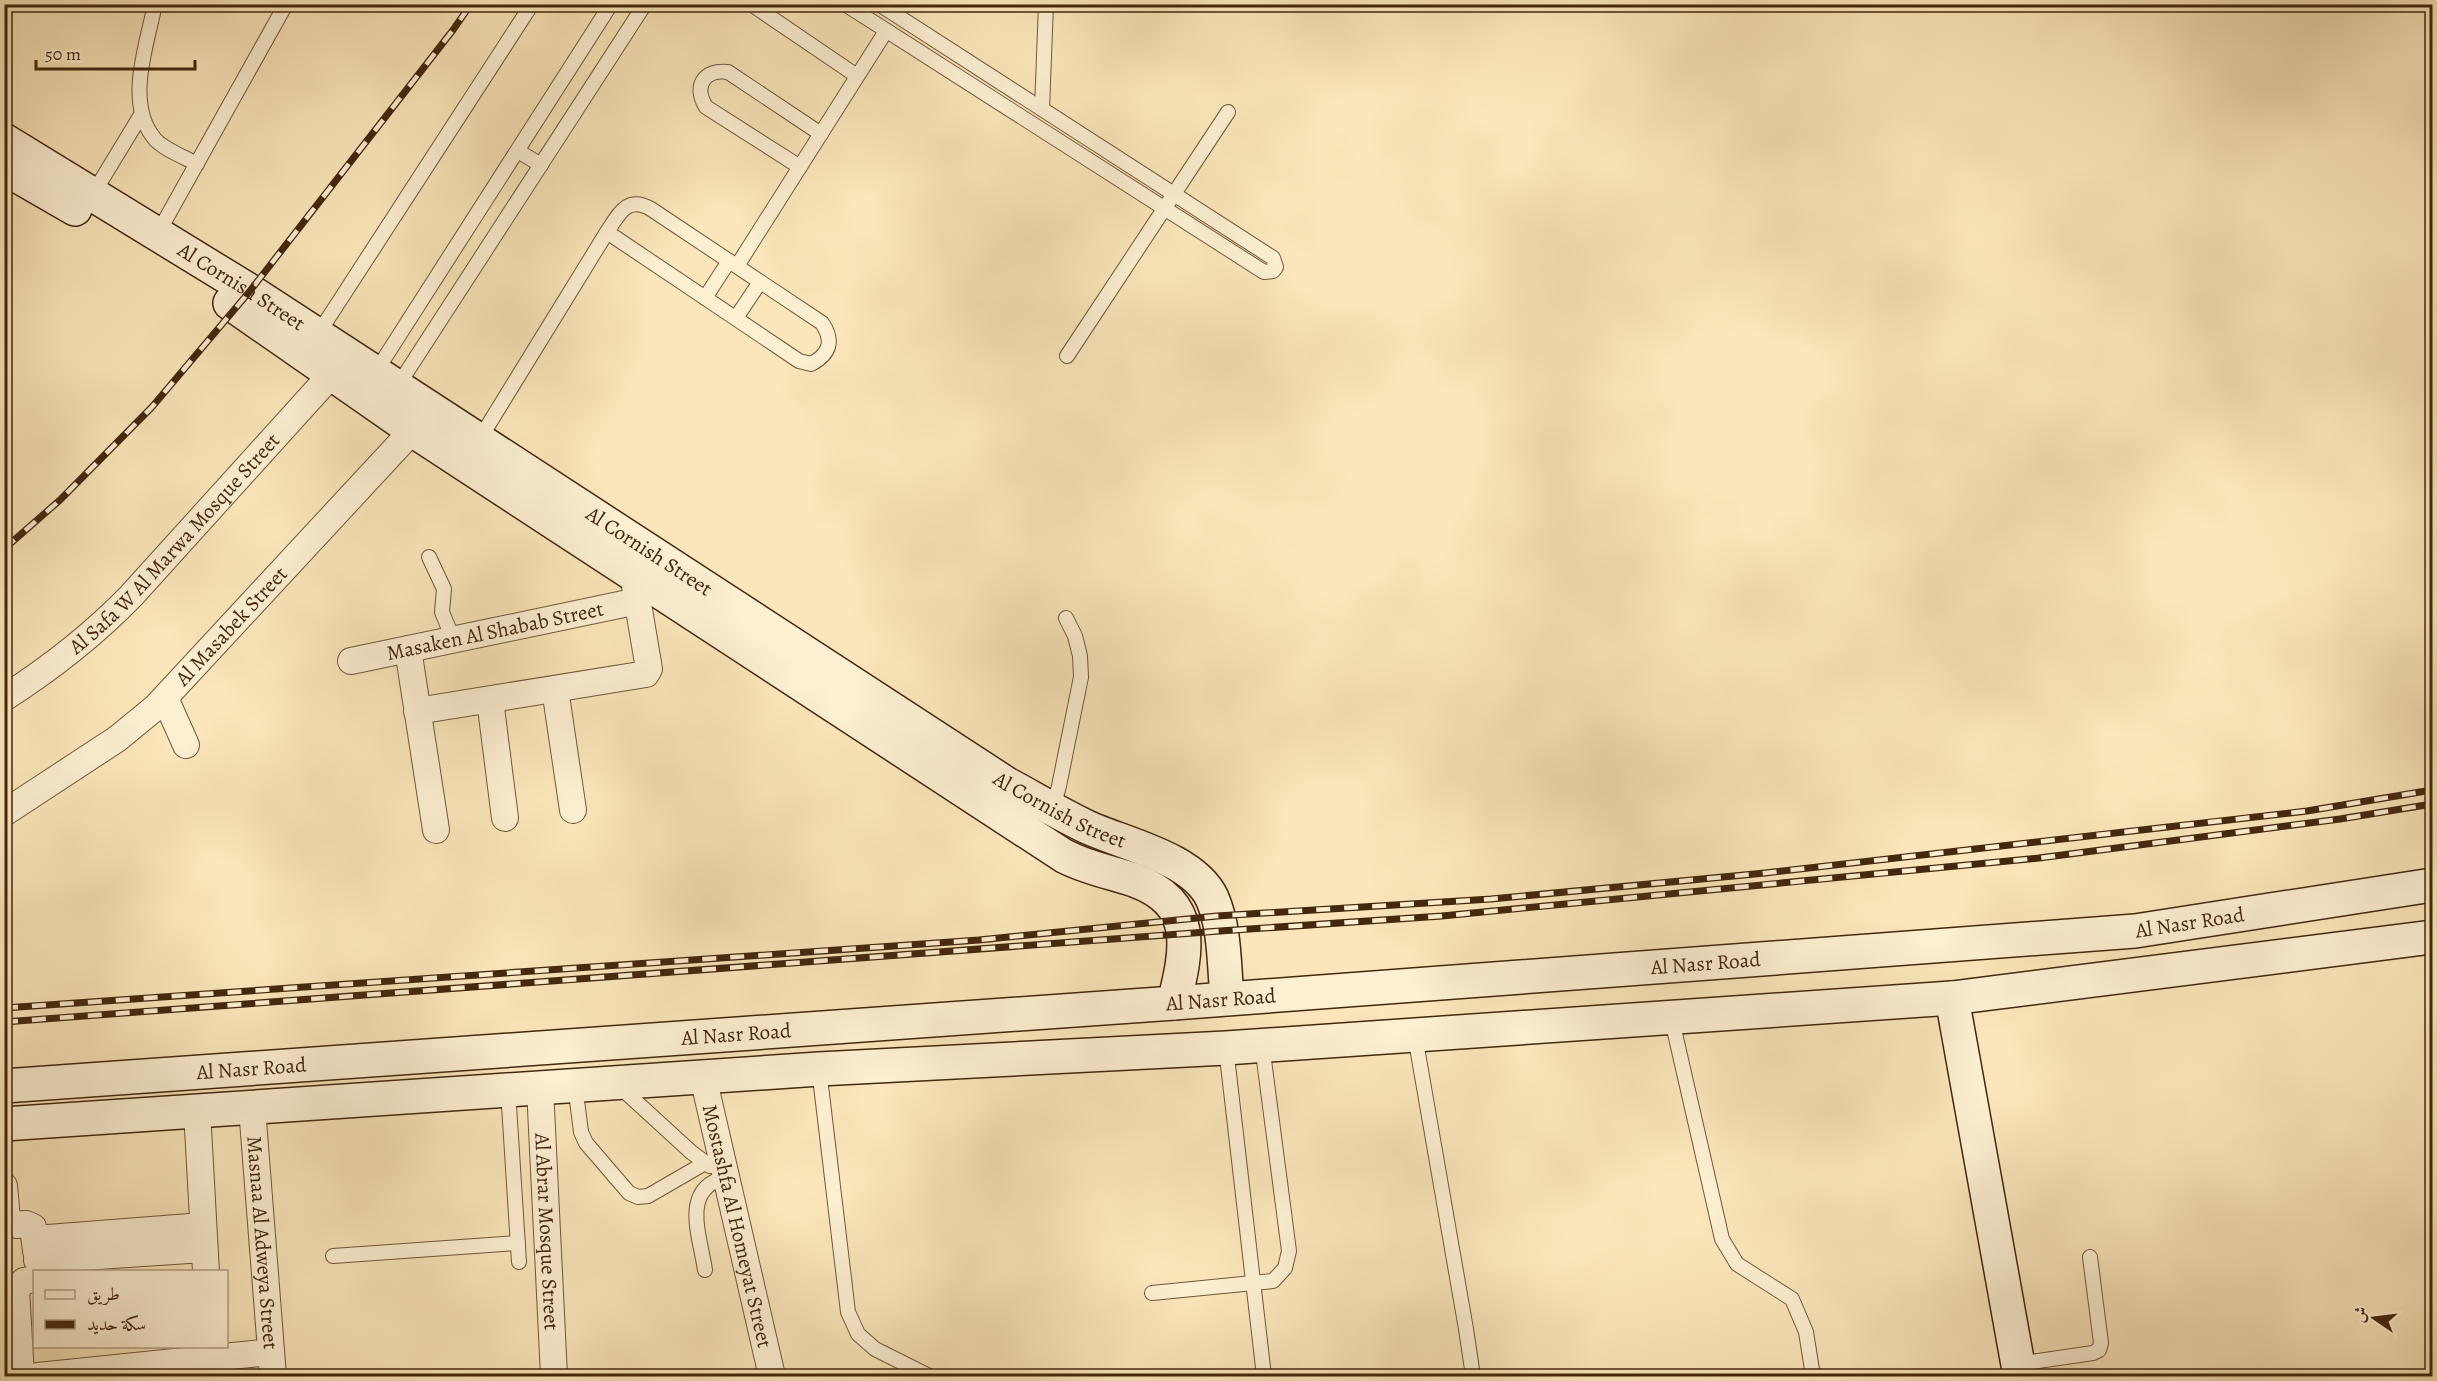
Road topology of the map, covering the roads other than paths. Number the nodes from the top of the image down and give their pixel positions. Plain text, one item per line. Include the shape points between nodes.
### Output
1 (155, 4) edge
2 (286, 4) edge
3 (532, 4) edge
4 (611, 4) edge
5 (645, 4) edge
6 (751, 4) edge
7 (845, 4) edge
8 (879, 4) edge
9 (1046, 4) edge
10 (892, 13) junction
11 (884, 29) junction
12 (857, 76) junction
13 (1027, 100) junction
14 (1042, 110) junction
15 (1228, 112) dead end
16 (1017, 114) junction
17 (141, 115) junction
18 (821, 134) junction
19 (4, 140) edge
20 (518, 151) junction
21 (197, 164) junction
22 (541, 165) junction
23 (800, 167) junction
24 (4, 168) edge
25 (1174, 194) junction
26 (88, 204) junction
27 (1165, 208) junction
28 (607, 232) junction
29 (153, 242) junction
30 (733, 264) junction
31 (439, 274) junction
32 (760, 282) junction
33 (461, 288) junction
34 (705, 298) junction
35 (736, 318) junction
36 (318, 334) junction
37 (1067, 356) dead end
38 (331, 375) junction
39 (386, 380) junction
40 (422, 420) junction
41 (478, 440) junction
42 (429, 557) dead end
43 (636, 588) junction
44 (1066, 618) dead end
45 (453, 639) junction
46 (408, 649) junction
47 (351, 661) dead end
48 (555, 689) junction
49 (4, 698) edge
50 (165, 698) junction
51 (490, 700) junction
52 (417, 711) junction
53 (186, 745) dead end
54 (1053, 809) junction
55 (573, 810) dead end
56 (4, 813) edge
57 (505, 818) dead end
58 (436, 830) dead end
59 (1034, 836) junction
60 (2433, 885) edge
61 (2361, 897) junction
62 (2433, 937) edge
63 (2373, 945) junction
64 (1227, 997) junction
65 (1952, 998) junction
66 (1174, 1003) junction
67 (1671, 1016) junction
68 (1415, 1036) junction
69 (1262, 1045) junction
70 (1226, 1048) junction
71 (819, 1069) junction
72 (703, 1077) junction
73 (615, 1083) junction
74 (574, 1085) junction
75 (4, 1086) edge
76 (524, 1089) junction
77 (252, 1108) junction
78 (197, 1111) junction
79 (4, 1124) edge
80 (719, 1171) junction
81 (4, 1186) edge
82 (518, 1243) junction
83 (204, 1249) edge
84 (333, 1256) dead end
85 (2090, 1257) dead end
86 (36, 1262) edge
87 (519, 1262) dead end
88 (705, 1270) dead end
89 (1253, 1283) junction
90 (1152, 1293) dead end
91 (210, 1352) edge
92 (272, 1364) edge
93 (2019, 1370) edge
94 (21, 1377) edge
95 (38, 1377) edge
96 (554, 1377) edge
97 (772, 1377) edge
98 (929, 1377) edge
99 (1264, 1377) edge
100 (1473, 1377) edge
101 (1813, 1377) edge

1 - 17 lane via 140,82
2 - 21 lane
3 - 36 lane
4 - 20 lane
5 - 22 lane
6 - 12 lane
7 - 11 lane
8 - 10 lane
9 - 14 lane
10 - 11 lane
10 - 13 lane
11 - 12 lane
11 - 16 lane
12 - 18 lane
13 - 14 lane
13 - 16 lane
14 - 25 lane
15 - 25 lane
16 - 27 lane
17 - 21 lane via 154,140
17 - 26 lane
18 - 23 lane
18 - 23 lane via 729,72 717,70 700,85 700,97 706,107
19 - 26 main road, Al Cornish Street
20 - 22 lane
20 - 31 lane
21 - 29 lane
22 - 33 lane
23 - 30 lane
24 - 26 main road, Al Cornish Street
25 - 27 lane
25 - 27 lane via 1273,258 1276,267 1264,272
26 - 29 main road, Al Cornish Street
27 - 37 lane
28 - 30 lane via 621,211 628,206 644,205
28 - 34 lane
28 - 41 lane
29 - 36 main road, Al Cornish Street
29 - 38 main road, Al Cornish Street
30 - 32 lane
30 - 34 lane
31 - 33 lane
31 - 39 lane
32 - 35 lane
32 - 35 lane via 822,323 830,334 830,347 823,358 811,364 799,361
33 - 39 lane
34 - 35 lane
36 - 39 main road, Al Cornish Street
38 - 40 main road, Al Cornish Street
38 - 49 street, Al Safa W Al Marwa Mosque Street via 108,620 66,657
39 - 40 main road, Al Cornish Street
40 - 41 main road, Al Cornish Street
40 - 43 main road, Al Cornish Street
40 - 50 street, Al Masabek Street
41 - 54 main road, Al Cornish Street via 1007,784
42 - 45 lane via 444,589 442,612
43 - 45 street, Masaken Al Shabab Street
43 - 48 street via 649,672
43 - 59 main road, Al Cornish Street
44 - 54 lane via 1075,636 1081,677
45 - 46 street, Masaken Al Shabab Street
46 - 47 street, Masaken Al Shabab Street
46 - 52 street
48 - 51 street
48 - 55 street
50 - 53 street
50 - 56 street, Al Masabek Street via 117,739
51 - 52 street
51 - 57 street
52 - 58 street
54 - 59 main road
54 - 64 main road, Al Cornish Street via 1161,856 1202,883 1216,909
59 - 66 main road, Al Cornish Street via 1078,863 1139,882 1167,901 1185,934 1183,970
60 - 61 main road, Al Nasr Road
61 - 63 main road
61 - 64 main road, Al Nasr Road via 2135,931
62 - 63 main road, Al Nasr Road
63 - 65 main road, Al Nasr Road
64 - 66 main road, Al Nasr Road
65 - 67 main road, Al Nasr Road
65 - 93 main road
66 - 75 main road, Al Nasr Road
67 - 68 main road, Al Nasr Road
67 - 101 lane via 1722,1239 1737,1264 1792,1299 1806,1332
68 - 69 main road, Al Nasr Road
68 - 100 lane
69 - 70 main road, Al Nasr Road
69 - 89 lane via 1289,1251 1285,1268 1273,1281
70 - 71 main road, Al Nasr Road
70 - 89 lane
71 - 72 main road, Al Nasr Road
71 - 98 lane via 848,1312 858,1334 875,1349
72 - 73 main road, Al Nasr Road
72 - 80 street, Mostashfa Al Homeyat Street
73 - 74 main road, Al Nasr Road
73 - 80 lane
74 - 76 main road, Al Nasr Road
74 - 80 lane via 586,1143 629,1192 638,1197 648,1196
76 - 77 main road, Al Nasr Road
76 - 82 lane
76 - 96 street, Al Abrar Mosque Street
77 - 78 main road, Al Nasr Road
77 - 92 street, Masnaa Al Adweya Street
78 - 79 main road, Al Nasr Road
78 - 83 street
80 - 88 lane via 705,1186 695,1206
80 - 97 street, Mostashfa Al Homeyat Street
81 - 86 street via 7,1218 16,1225 33,1227
82 - 84 lane
82 - 87 lane
83 - 86 street
85 - 93 lane via 2099,1350
86 - 94 street via 16,1289
89 - 90 lane
89 - 99 lane
91 - 92 street
91 - 95 street

